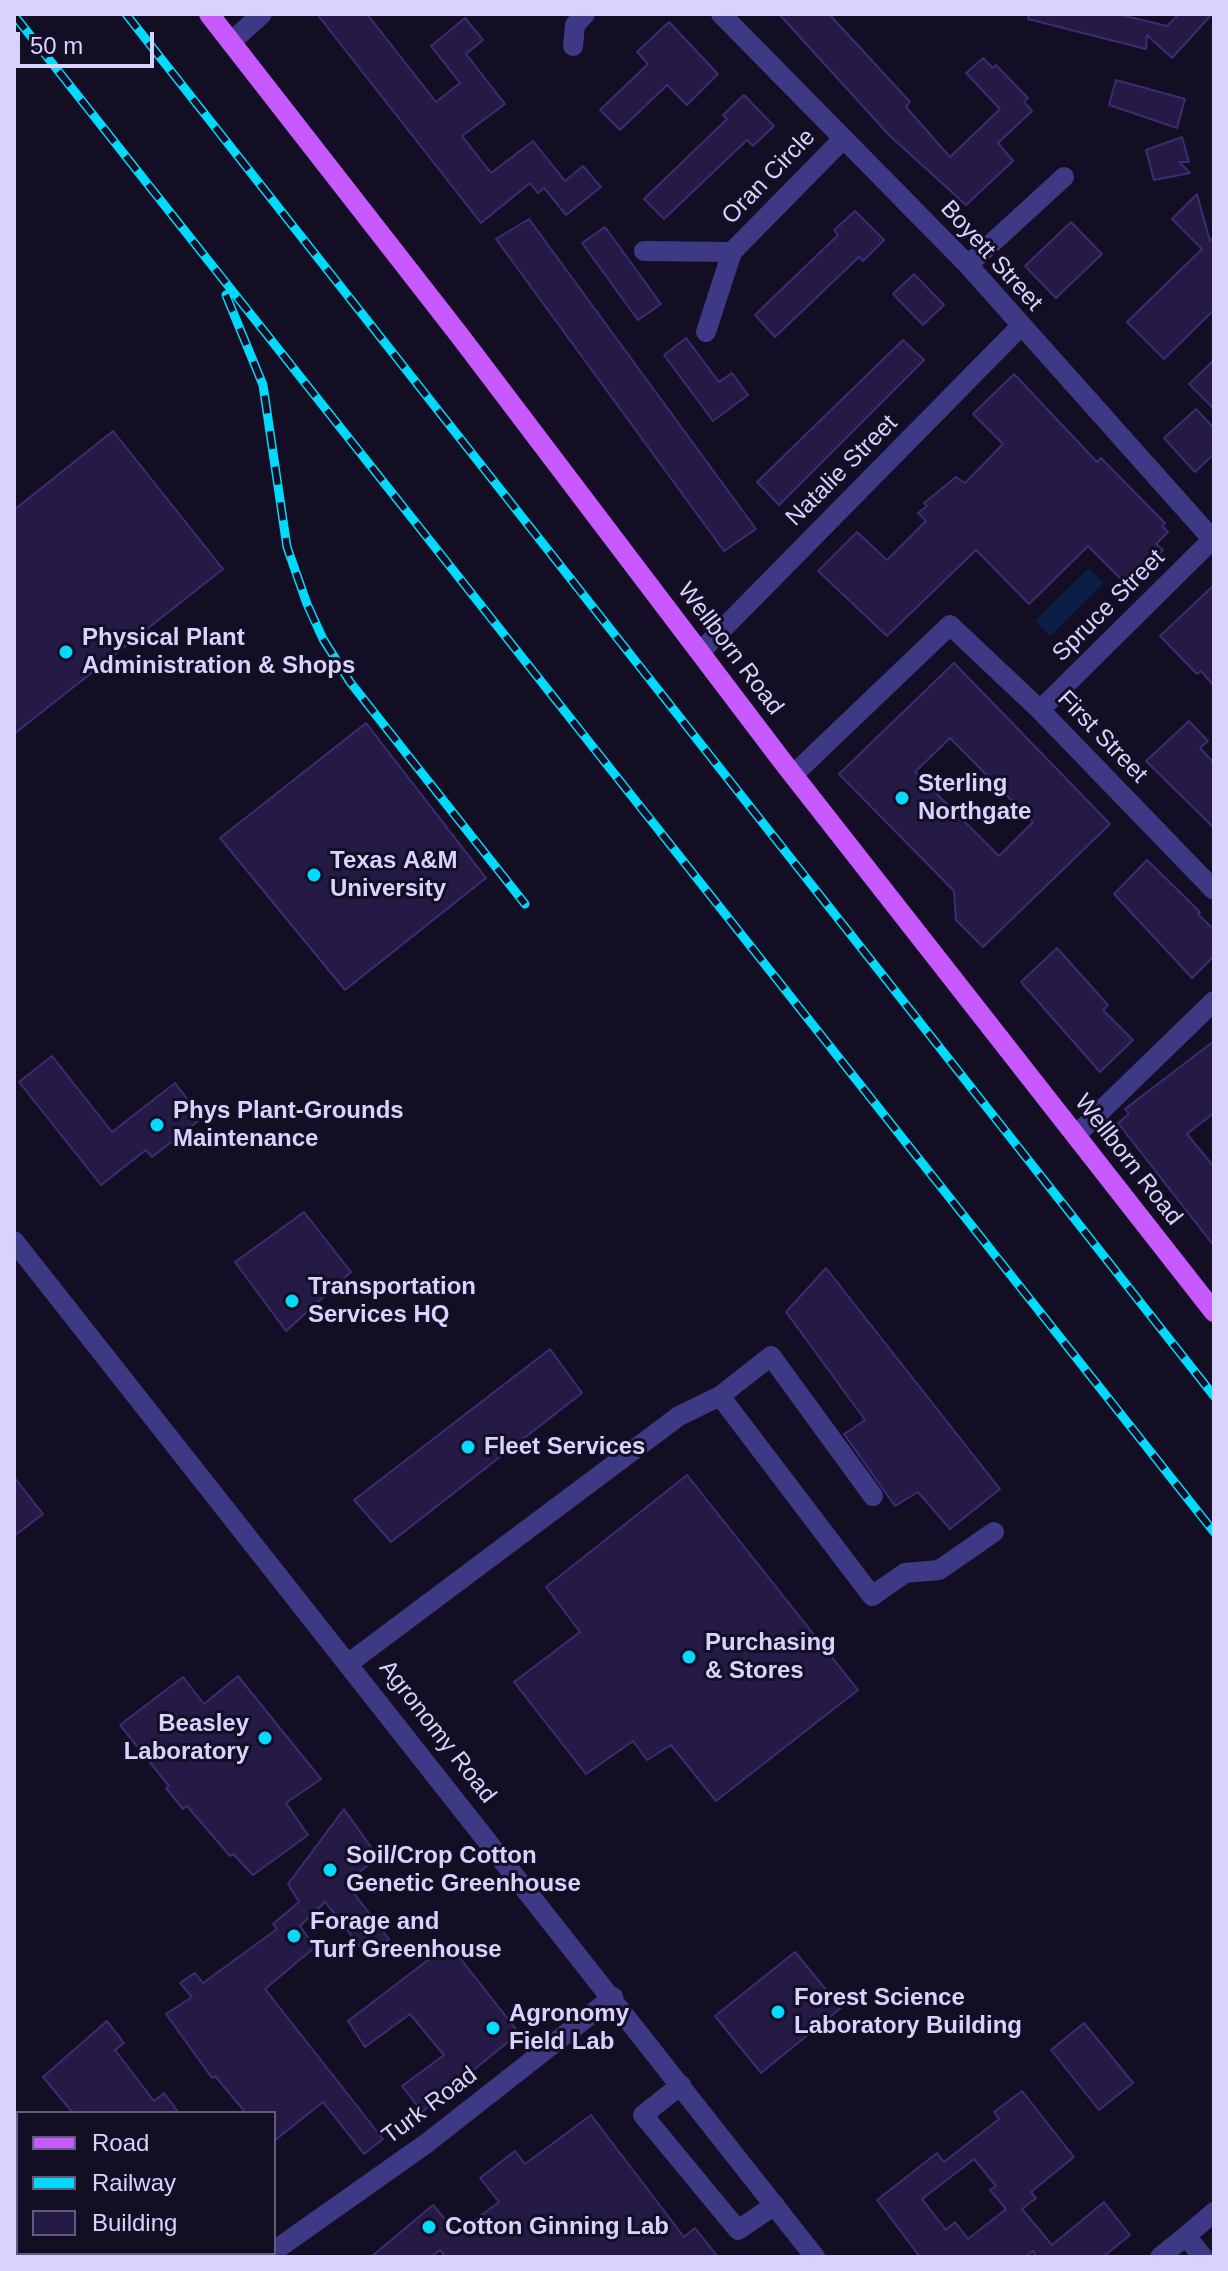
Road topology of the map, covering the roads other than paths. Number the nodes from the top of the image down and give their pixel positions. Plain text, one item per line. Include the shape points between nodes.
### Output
1 (209, 14) edge
2 (262, 14) edge
3 (585, 14) edge
4 (721, 14) edge
5 (231, 42) junction
6 (573, 46) dead end
7 (843, 139) junction
8 (1064, 177) dead end
9 (644, 251) dead end
10 (732, 252) junction
11 (968, 265) junction
12 (1020, 327) junction
13 (706, 332) dead end
14 (1214, 540) edge
15 (701, 651) junction
16 (1040, 710) junction
17 (793, 775) junction
18 (1214, 890) edge
19 (1214, 1001) edge
20 (1076, 1135) junction
21 (14, 1241) edge
22 (1214, 1312) edge
23 (720, 1396) junction
24 (873, 1496) dead end
25 (994, 1532) dead end
26 (349, 1663) junction
27 (613, 1997) junction
28 (681, 2085) junction
29 (775, 2205) junction
30 (1214, 2212) edge
31 (1186, 2236) junction
32 (276, 2250) edge
33 (815, 2257) edge
34 (1160, 2257) edge
35 (1203, 2257) edge

1 - 5 main road, Wellborn Road
2 - 5 street
3 - 6 street via 575,25
4 - 7 street, Boyett Street
5 - 15 main road, Wellborn Road
7 - 10 street, Oran Circle
7 - 11 street, Boyett Street
8 - 11 street
9 - 10 street
10 - 13 street
11 - 12 street, Boyett Street
12 - 14 street, Boyett Street
12 - 15 street, Natalie Street
14 - 16 street, Spruce Street
15 - 17 main road, Wellborn Road
16 - 17 street, First Street via 950,625
16 - 18 street, First Street
17 - 20 main road, Wellborn Road
19 - 20 street
20 - 22 main road, Wellborn Road
21 - 26 street, Agronomy Road
23 - 24 street via 771,1356
23 - 25 street via 872,1596 905,1573 939,1570
23 - 26 street via 679,1416
26 - 27 street, Agronomy Road
27 - 28 street, Agronomy Road
27 - 32 street, Turk Road via 427,2143
28 - 29 street, Agronomy Road
28 - 29 street via 643,2115 738,2230
29 - 33 street, Agronomy Road
30 - 31 street
31 - 34 street
31 - 35 street

